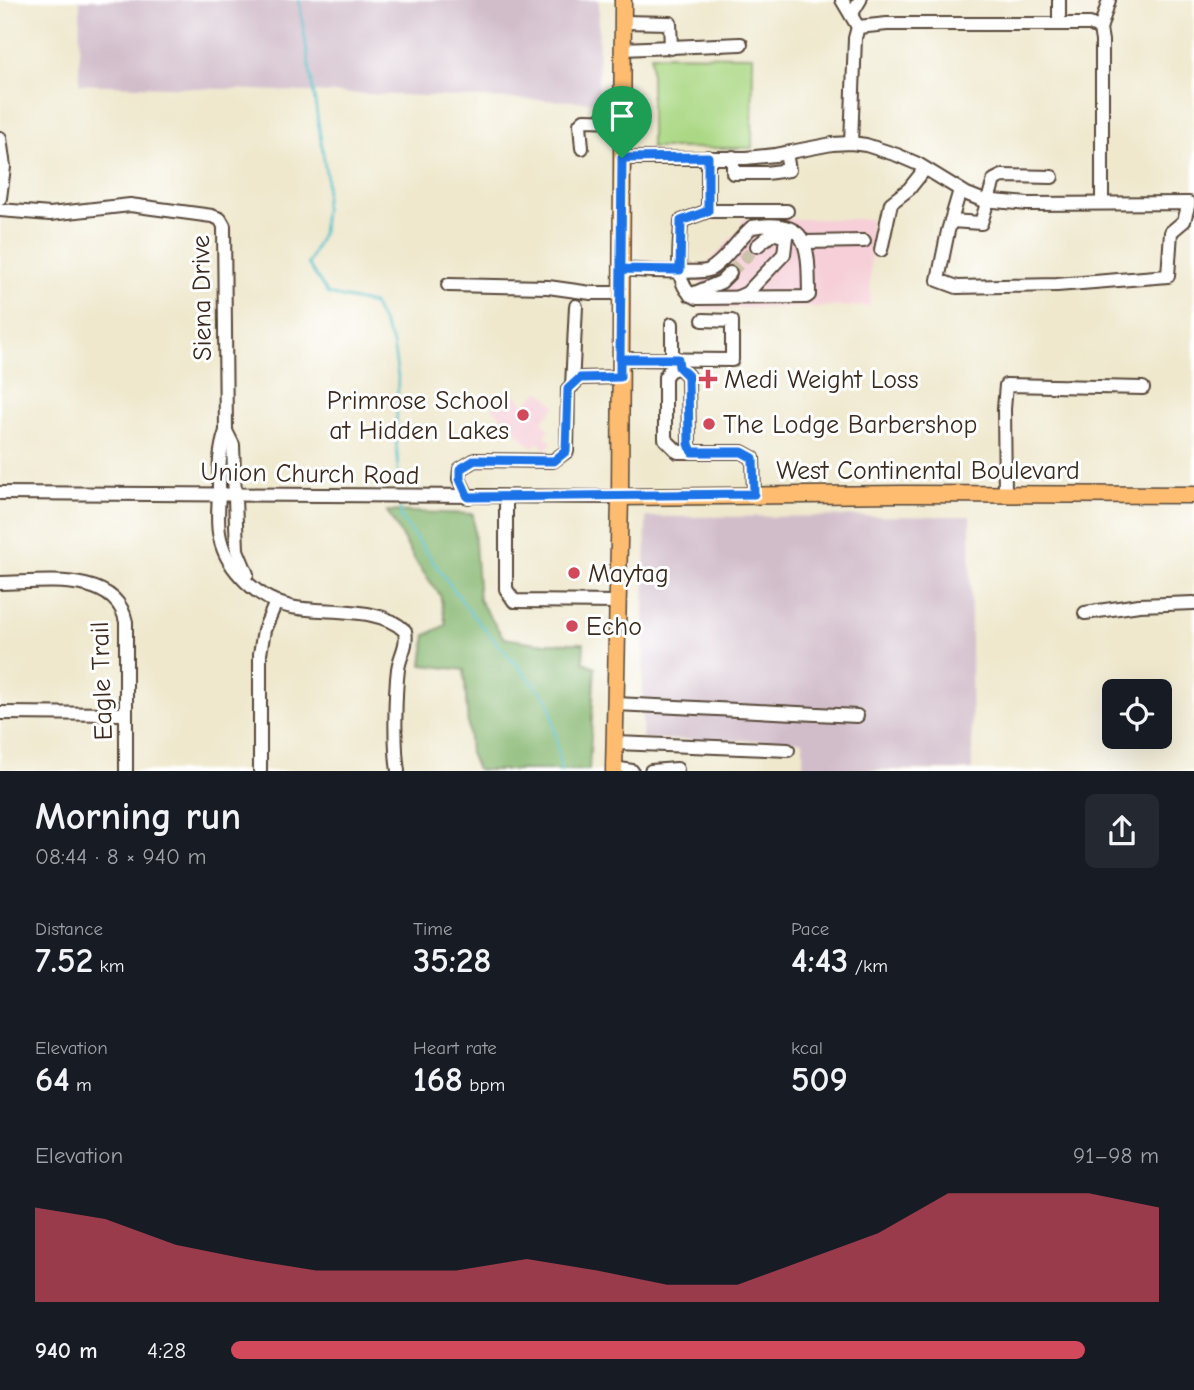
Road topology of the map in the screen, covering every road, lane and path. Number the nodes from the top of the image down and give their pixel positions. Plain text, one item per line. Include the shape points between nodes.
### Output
1 (623, 0) edge
2 (842, 0) edge
3 (860, 0) edge
4 (1059, 0) edge
5 (1109, 0) edge
6 (851, 15) junction
7 (623, 22) junction
8 (1059, 24) junction
9 (858, 27) junction
10 (1100, 29) junction
11 (741, 44) dead end
12 (623, 48) junction
13 (671, 48) junction
14 (622, 121) junction
15 (0, 138) edge
16 (851, 144) junction
17 (582, 148) dead end
18 (708, 157) junction
19 (622, 158) junction
20 (925, 169) junction
21 (1052, 177) dead end
22 (960, 190) junction
23 (0, 198) edge
24 (989, 200) junction
25 (1102, 203) junction
26 (0, 210) edge
27 (708, 211) junction
28 (787, 211) dead end
29 (951, 221) junction
30 (806, 242) junction
31 (864, 242) dead end
32 (757, 246) tunnel mouth
33 (881, 250) dead end
34 (621, 269) junction
35 (680, 270) junction
36 (730, 273) tunnel mouth
37 (448, 285) dead end
38 (621, 293) junction
39 (690, 295) junction
40 (737, 298) junction
41 (576, 306) dead end
42 (703, 320) dead end
43 (672, 324) dead end
44 (620, 359) junction
45 (676, 362) junction
46 (620, 377) junction
47 (572, 386) junction
48 (1143, 387) dead end
49 (226, 431) junction
50 (692, 452) junction
51 (0, 493) edge
52 (754, 494) junction
53 (1005, 494) junction
54 (219, 495) junction
55 (234, 495) junction
56 (1194, 495) edge
57 (468, 497) junction
58 (506, 497) junction
59 (620, 497) junction
60 (0, 583) edge
61 (270, 599) junction
62 (618, 601) junction
63 (1194, 603) edge
64 (1085, 613) dead end
65 (616, 704) junction
66 (0, 713) edge
67 (125, 714) junction
68 (857, 716) dead end
69 (616, 743) junction
70 (788, 750) dead end
71 (614, 769) edge
72 (677, 769) edge
73 (126, 771) edge
74 (260, 771) edge
75 (398, 771) edge
76 (632, 771) edge
77 (651, 771) edge

1 - 7 main road
2 - 6 street
3 - 6 street
4 - 8 street
5 - 10 street
6 - 9 street
7 - 12 main road
7 - 13 street via 670,23
8 - 9 street via 887,23
8 - 10 street via 1090,24
9 - 16 street
10 - 25 street
11 - 13 street
12 - 13 street
12 - 14 main road
14 - 17 street via 584,120 580,124
14 - 19 main road
15 - 23 street via 4,167
16 - 18 street
16 - 20 street via 897,155
18 - 19 street
18 - 27 street
19 - 34 main road
20 - 22 street
20 - 33 street via 891,203
21 - 24 street via 1002,176 994,180
22 - 24 street
22 - 29 street
24 - 25 street
24 - 29 street via 981,223
25 - 29 street via 1189,203 1184,221 1171,232 1168,276 957,287 938,280
26 - 49 street, Siena Drive via 50,214 130,205 222,221
27 - 28 street
27 - 35 street via 681,221
30 - 31 street
30 - 35 street via 780,226 752,227 708,270
30 - 40 street via 806,297
32 - 40 street via 773,233 786,237 784,254
34 - 35 street
34 - 38 main road
35 - 39 street
36 - 39 street via 721,282
37 - 38 street
38 - 44 main road
39 - 40 street
41 - 47 street
42 - 45 street via 732,321 732,360
43 - 45 street
44 - 45 street
44 - 46 main road
45 - 50 street via 688,376
45 - 50 street via 665,377 665,439 678,452
46 - 47 street via 580,378
46 - 59 main road
47 - 57 street via 568,389 566,451 554,461 475,460 460,469
48 - 53 street via 1006,385
49 - 54 street, Siena Drive via 219,450
49 - 55 street, Siena Drive via 233,445
50 - 52 street via 742,452 753,458
51 - 54 street, Union Church Road
52 - 53 main road, West Continental Boulevard
52 - 59 main road, West Continental Boulevard
53 - 56 main road, West Continental Boulevard
54 - 55 street, Union Church Road
54 - 61 street, Siena Drive via 222,545 240,576
55 - 57 street, Union Church Road
55 - 61 street, Siena Drive via 239,557 244,570
57 - 58 street, Union Church Road
58 - 59 street, Union Church Road
58 - 62 street via 506,589 514,601
59 - 62 main road
60 - 67 street, Eagle Trail via 83,583 111,595 126,622
61 - 74 street via 260,654
61 - 75 street via 294,607 364,614 405,631 397,678
62 - 65 main road
63 - 64 street
65 - 68 street
65 - 69 main road
66 - 67 street
67 - 73 street, Eagle Trail
69 - 70 street
69 - 71 main road
71 - 76 street
72 - 77 street

